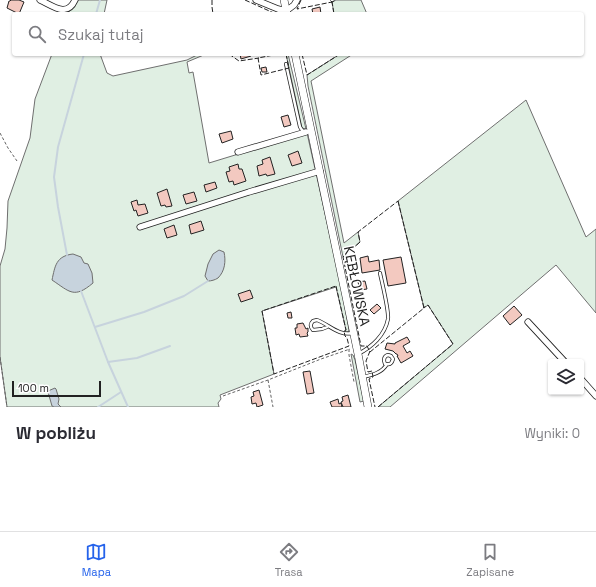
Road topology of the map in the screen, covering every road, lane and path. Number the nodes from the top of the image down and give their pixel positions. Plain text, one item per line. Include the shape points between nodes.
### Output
1 (40, 0) edge
2 (75, 0) edge
3 (256, 0) edge
4 (284, 0) edge
5 (297, 0) edge
6 (286, 12) edge
7 (295, 56) edge
8 (286, 64) dead end
9 (309, 132) junction
10 (0, 133) edge
11 (238, 152) dead end
12 (17, 161) dead end
13 (320, 171) junction
14 (140, 227) dead end
15 (380, 273) dead end
16 (528, 322) dead end
17 (327, 327) junction
18 (353, 333) junction
19 (358, 354) junction
20 (0, 357) edge
21 (562, 359) edge
22 (387, 364) dead end
23 (362, 377) junction
24 (268, 380) junction
25 (354, 382) dead end
26 (584, 382) edge
27 (223, 396) dead end
28 (596, 396) edge
29 (6, 407) edge
30 (273, 407) edge
31 (368, 407) edge

1 - 2 street via 63,10 69,8
3 - 6 street
4 - 6 street
5 - 6 street
7 - 9 street, KĘBŁOWSKA
8 - 9 lane via 300,127
9 - 11 street
9 - 13 street, KĘBŁOWSKA
10 - 12 path
13 - 14 street
13 - 18 street, KĘBŁOWSKA
15 - 19 lane via 388,318 382,334 368,349
16 - 21 street
17 - 17 lane via 317,320 310,325 313,330
17 - 18 lane via 344,334
18 - 19 street, KĘBŁOWSKA
19 - 23 street, KĘBŁOWSKA
20 - 29 path
22 - 23 lane via 380,372
23 - 31 street, KĘBŁOWSKA
24 - 25 path via 349,349
24 - 27 path
24 - 30 path
26 - 28 street

